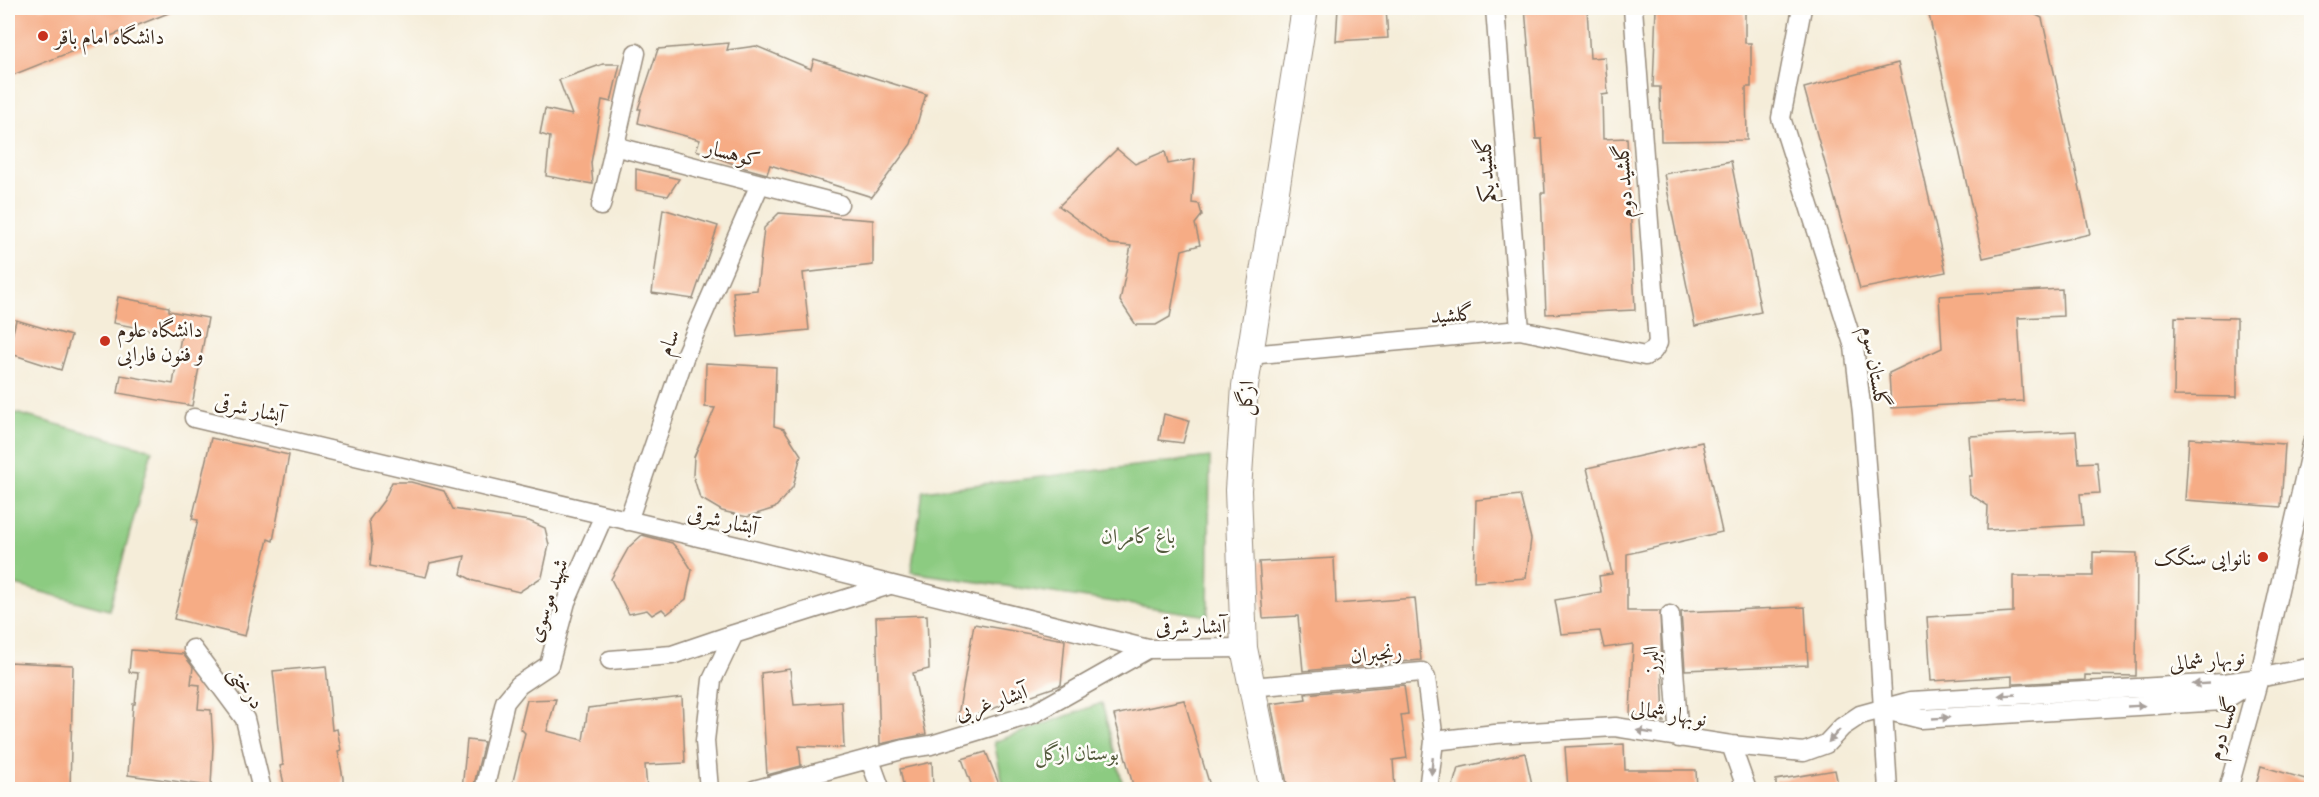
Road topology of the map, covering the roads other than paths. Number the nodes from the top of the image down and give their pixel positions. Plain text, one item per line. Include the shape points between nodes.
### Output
1 (1305, 8) edge
2 (1495, 8) edge
3 (1633, 8) edge
4 (1802, 8) edge
5 (636, 53) dead end
6 (614, 146) junction
7 (760, 184) junction
8 (839, 204) dead end
9 (601, 206) dead end
10 (1520, 330) junction
11 (1653, 351) joint
12 (1250, 355) junction
13 (194, 418) dead end
14 (2312, 444) edge
15 (604, 514) junction
16 (628, 520) junction
17 (891, 585) junction
18 (1670, 615) dead end
19 (734, 634) junction
20 (1148, 648) junction
21 (1244, 648) junction
22 (193, 649) dead end
23 (610, 660) dead end
24 (2312, 667) edge
25 (2259, 678) junction
26 (1251, 687) junction
27 (1884, 710) junction
28 (1679, 738) junction
29 (1434, 741) junction
30 (1731, 745) junction
31 (870, 760) junction
32 (806, 783) edge
33 (262, 789) edge
34 (484, 789) edge
35 (709, 789) edge
36 (754, 789) edge
37 (881, 789) edge
38 (1273, 789) edge
39 (1428, 789) edge
40 (1747, 789) edge
41 (1888, 789) edge
42 (2228, 789) edge

1 - 12 main road, ازگل
2 - 10 street, گلشيد يكم
3 - 11 street, گلشيد دوم via 1658,343
4 - 27 street, گلستان سوم via 1780,118 1854,347
5 - 6 street
6 - 7 street, کوهسار
6 - 9 street
7 - 8 street, کوهسار
7 - 16 street, سام via 684,358
10 - 11 street, گلشید via 1645,356
10 - 12 street, گلشید
12 - 21 main road, ازگل via 1238,490
13 - 15 street, آبشار شرقی
14 - 25 street, گلسا دوم
15 - 16 street, آبشار شرقی
15 - 34 street, شهید موسوی via 566,602 549,665 519,685 505,702
16 - 17 street, آبشار شرقی
17 - 19 street
17 - 20 street, آبشار شرقی
18 - 28 street, البرز
19 - 23 street via 672,655
19 - 35 street via 712,680 705,741
20 - 21 street, آبشار شرقی
20 - 31 street, آبشار غربی via 1033,714
21 - 26 main road, ازگل
22 - 33 street, درختی via 245,719
24 - 25 street, نوبهار شمالی
25 - 27 street, نوبهار شمالی via 1911,701
25 - 42 street, گلسا دوم
26 - 29 street, رنجبران via 1422,672
26 - 38 main road, ازگل
27 -> 30 street, نوبهار شمالی via 1860,716 1826,744 1804,752
27 - 41 street, گلستان سوم
28 -> 29 street, نوبهار شمالی via 1615,727
28 - 30 street, نوبهار شمالی
29 -> 39 street, رنجبران
30 - 40 street
31 - 32 street, آبشار غربی
31 - 37 street
32 - 36 street

